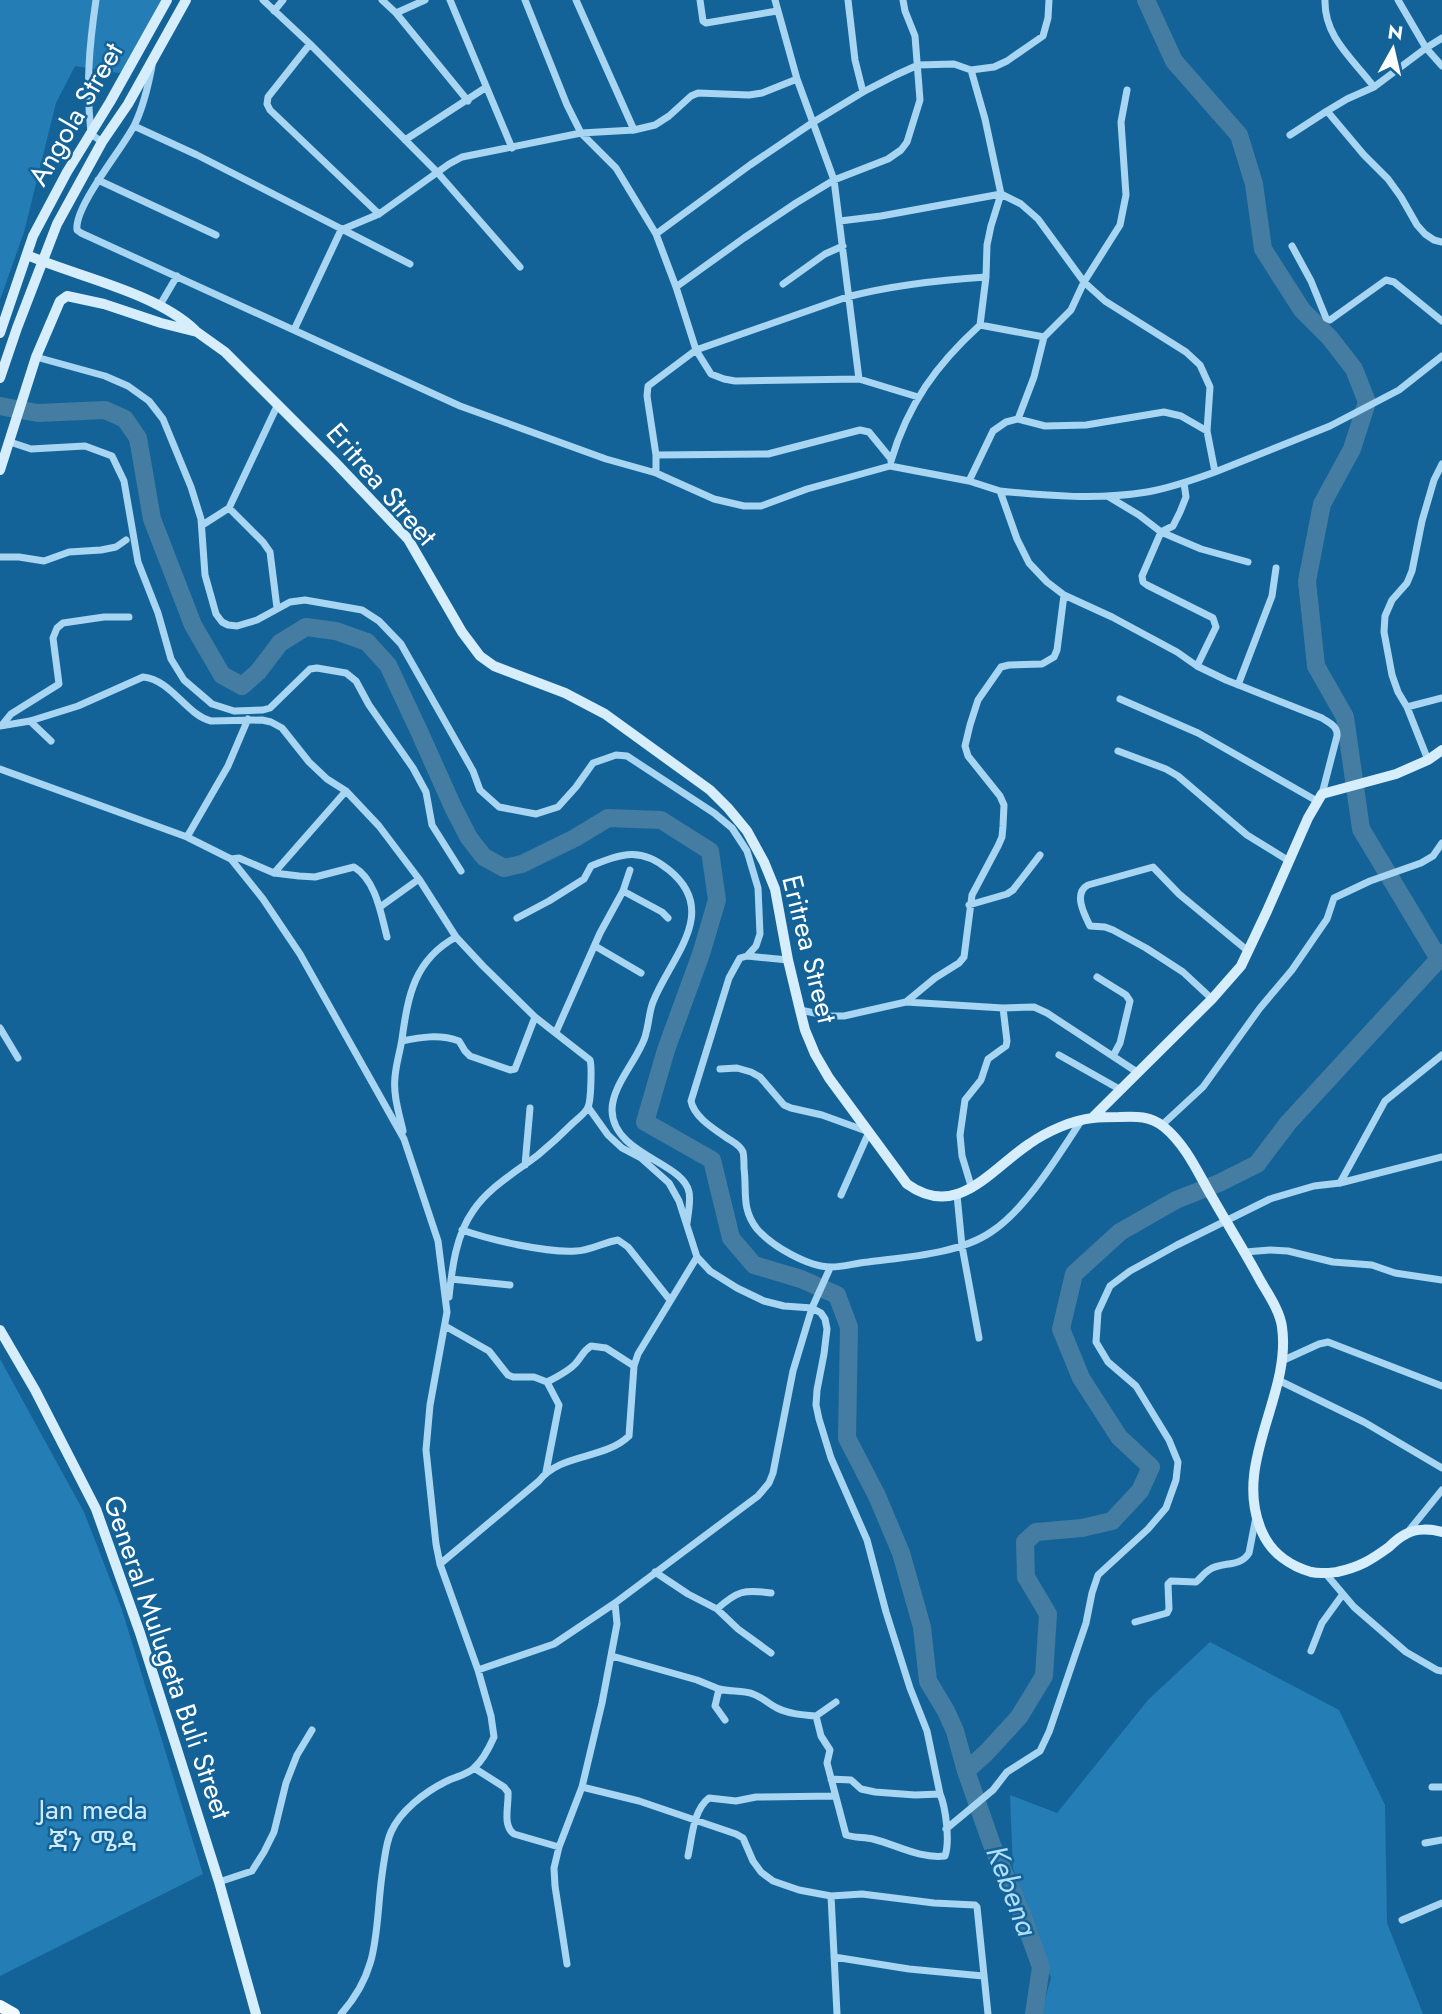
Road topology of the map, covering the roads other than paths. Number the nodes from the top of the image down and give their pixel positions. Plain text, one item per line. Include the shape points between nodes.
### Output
1 (96, 0) edge
2 (167, 0) edge
3 (186, 0) edge
4 (263, 0) edge
5 (283, 0) edge
6 (382, 0) edge
7 (425, 0) edge
8 (450, 0) edge
9 (525, 0) edge
10 (576, 0) edge
11 (700, 0) edge
12 (775, 0) edge
13 (848, 0) edge
14 (903, 0) edge
15 (1049, 0) edge
16 (1325, 0) edge
17 (1398, 0) edge
18 (275, 11) junction
19 (777, 11) junction
20 (396, 13) junction
21 (1442, 38) edge
22 (310, 44) junction
23 (1426, 48) junction
24 (153, 59) junction
25 (918, 65) junction
26 (1442, 66) edge
27 (971, 70) junction
28 (797, 79) junction
29 (1374, 87) junction
30 (485, 89) junction
31 (1128, 90) dead end
32 (863, 92) junction
33 (468, 101) junction
34 (1327, 111) junction
35 (812, 123) junction
36 (134, 126) junction
37 (634, 130) junction
38 (581, 133) junction
39 (91, 134) junction
40 (1290, 135) dead end
41 (405, 141) junction
42 (102, 142) junction
43 (512, 148) junction
44 (437, 173) junction
45 (99, 180) junction
46 (834, 180) junction
47 (1001, 194) junction
48 (379, 214) junction
49 (840, 221) junction
50 (341, 230) junction
51 (656, 234) junction
52 (216, 235) dead end
53 (1442, 242) edge
54 (843, 246) junction
55 (1292, 246) dead end
56 (27, 255) junction
57 (43, 262) junction
58 (410, 264) dead end
59 (520, 267) dead end
60 (177, 276) junction
61 (986, 277) junction
62 (1084, 282) junction
63 (783, 284) dead end
64 (677, 287) junction
65 (847, 297) junction
66 (160, 305) junction
67 (1442, 321) edge
68 (980, 325) junction
69 (294, 330) junction
70 (197, 332) junction
71 (0, 333) edge
72 (1044, 337) junction
73 (696, 350) junction
74 (1442, 356) edge
75 (36, 357) junction
76 (0, 378) edge
77 (859, 379) junction
78 (918, 397) junction
79 (278, 404) junction
80 (1018, 419) junction
81 (1207, 431) junction
82 (10, 442) junction
83 (656, 455) junction
84 (890, 463) junction
85 (1442, 464) edge
86 (0, 470) edge
87 (1215, 472) junction
88 (656, 473) junction
89 (969, 481) junction
90 (1184, 483) junction
91 (1000, 491) junction
92 (1109, 496) junction
93 (229, 508) junction
94 (204, 524) dead end
95 (1161, 532) junction
96 (126, 540) dead end
97 (0, 557) edge
98 (1248, 562) dead end
99 (1276, 568) dead end
100 (1064, 595) junction
101 (277, 608) junction
102 (130, 617) dead end
103 (1197, 666) junction
104 (1238, 685) junction
105 (1442, 698) edge
106 (1120, 699) dead end
107 (1407, 707) junction
108 (248, 719) junction
109 (30, 721) junction
110 (1, 725) edge
111 (51, 741) dead end
112 (1442, 750) edge
113 (1118, 751) dead end
114 (1428, 760) junction
115 (0, 769) edge
116 (346, 791) junction
117 (1320, 798) junction
118 (187, 837) junction
119 (1442, 843) edge
120 (1040, 855) dead end
121 (231, 859) junction
122 (1289, 860) junction
123 (630, 870) dead end
124 (461, 872) dead end
125 (274, 873) junction
126 (419, 879) junction
127 (623, 891) junction
128 (970, 905) junction
129 (380, 907) junction
130 (517, 918) dead end
131 (668, 918) dead end
132 (387, 937) dead end
133 (456, 937) junction
134 (595, 946) junction
135 (756, 946) junction
136 (1248, 951) junction
137 (747, 956) junction
138 (764, 957) junction
139 (788, 960) junction
140 (641, 973) dead end
141 (1097, 977) dead end
142 (1212, 999) junction
143 (906, 1002) junction
144 (1003, 1008) junction
145 (800, 1010) junction
146 (535, 1017) junction
147 (0, 1028) edge
148 (556, 1032) junction
149 (401, 1041) junction
150 (1059, 1055) dead end
151 (1442, 1055) edge
152 (1113, 1056) junction
153 (18, 1058) dead end
154 (720, 1069) dead end
155 (1137, 1072) junction
156 (1121, 1090) junction
157 (588, 1107) junction
158 (530, 1108) dead end
159 (1087, 1119) junction
160 (1162, 1125) junction
161 (869, 1132) junction
162 (404, 1139) junction
163 (1442, 1157) edge
164 (524, 1165) junction
165 (1340, 1183) junction
166 (972, 1189) junction
167 (841, 1195) dead end
168 (957, 1195) junction
169 (1226, 1220) junction
170 (687, 1228) junction
171 (462, 1230) junction
172 (962, 1246) junction
173 (1245, 1252) junction
174 (697, 1257) junction
175 (828, 1270) junction
176 (1441, 1277) edge
177 (451, 1279) junction
178 (510, 1285) dead end
179 (670, 1300) junction
180 (812, 1308) junction
181 (447, 1312) junction
182 (445, 1326) junction
183 (0, 1330) edge
184 (979, 1338) dead end
185 (1283, 1360) junction
186 (634, 1366) junction
187 (1278, 1380) junction
188 (547, 1382) junction
189 (1442, 1386) edge
190 (1442, 1468) edge
191 (546, 1472) junction
192 (1442, 1490) edge
193 (1256, 1516) junction
194 (1442, 1532) edge
195 (1406, 1533) junction
196 (440, 1564) junction
197 (655, 1572) junction
198 (1326, 1574) junction
199 (771, 1593) dead end
200 (1343, 1594) junction
201 (615, 1603) junction
202 (716, 1608) junction
203 (1135, 1622) dead end
204 (1311, 1651) dead end
205 (771, 1653) dead end
206 (612, 1656) junction
207 (478, 1670) junction
208 (1442, 1671) edge
209 (719, 1689) junction
210 (836, 1702) dead end
211 (816, 1716) junction
212 (725, 1720) dead end
213 (312, 1730) dead end
214 (474, 1768) junction
215 (831, 1779) junction
216 (582, 1787) junction
217 (1432, 1787) dead end
218 (1442, 1787) edge
219 (940, 1794) junction
220 (835, 1796) junction
221 (695, 1822) junction
222 (946, 1829) junction
223 (1442, 1840) edge
224 (1425, 1843) dead end
225 (559, 1847) junction
226 (688, 1856) dead end
227 (219, 1882) junction
228 (831, 1896) junction
229 (1442, 1903) edge
230 (1402, 1920) dead end
231 (834, 1957) junction
232 (567, 1964) dead end
233 (983, 1976) junction
234 (0, 2006) edge
235 (14, 2014) edge
236 (256, 2014) edge
237 (341, 2014) edge
238 (837, 2014) edge
239 (988, 2014) edge

1 - 39 street via 88,52
2 - 39 main road, Angola Street
3 - 24 main road
4 - 18 street
5 - 18 street
6 - 20 street
7 - 20 street
8 - 30 street
9 - 38 street
10 - 37 street
11 - 19 street via 706,23
12 - 19 street
13 - 32 street
14 - 25 street via 915,36
15 - 27 street via 1043,36 1007,61
16 - 29 street via 1326,20 1339,45
17 - 23 street
18 - 22 street
19 - 28 street
20 - 33 street
21 - 23 street
22 - 41 street
22 - 48 street via 267,104
23 - 26 street
23 - 29 street
24 - 36 street via 147,94
24 - 42 main road
25 - 27 street via 954,64
25 - 32 street
25 - 46 street via 920,100 907,142 888,159
27 - 47 street
28 - 35 street
28 - 37 street via 749,95 698,93 655,125
29 - 34 street
30 - 33 street
30 - 43 street
31 - 62 street via 1121,122 1124,211 1115,235
32 - 35 street
33 - 41 street
34 - 40 street
34 - 53 street via 1388,179 1417,225
35 - 46 street
35 - 51 street
36 - 45 street
36 - 50 street
37 - 38 street
38 - 43 street
38 - 51 street via 616,168
39 - 42 street
39 - 56 main road, Angola Street via 47,207
41 - 44 street
42 - 57 main road via 57,224
43 - 44 street via 462,157
44 - 48 street
44 - 59 street
45 - 52 street
45 - 60 street via 77,230
46 - 49 street
46 - 64 street
47 - 49 street
47 - 61 street via 987,246
47 - 62 street via 1038,219
48 - 50 street
49 - 54 street
50 - 58 street
50 - 69 street
51 - 64 street
54 - 63 street
54 - 65 street
55 - 67 street via 1330,320 1386,280
56 - 57 main road
56 - 71 main road, Angola Street
57 - 66 main road
57 - 76 main road
60 - 66 street
60 - 69 street
61 - 65 street via 930,281
61 - 68 street
62 - 72 street via 1071,310
62 - 81 street via 1200,365 1210,387
64 - 73 street
65 - 73 street
65 - 77 street
66 - 70 main road
68 - 72 street
68 - 78 street
69 - 88 street via 460,406
70 - 75 main road, Eritrea Street via 67,296 60,301
70 - 79 main road, Eritrea Street via 225,352
72 - 80 street
73 - 77 street via 711,374 724,379
73 - 83 street via 648,386
74 - 87 street via 1399,390 1330,426
75 - 82 main road
75 - 101 street via 105,376 149,401 163,419 191,487 201,519 205,575 216,614 228,625 237,626
77 - 78 street
78 - 84 street
79 - 93 street
79 - 139 main road, Eritrea Street via 408,539 480,656 605,714 728,808 747,831 775,889
80 - 81 street via 1045,426 1086,425 1164,412
80 - 89 street via 993,430
81 - 87 street
82 - 86 main road
82 - 124 street via 31,449 85,446 111,456 124,481 138,562 171,659 184,680 212,704 234,712 270,708 310,669 346,673 356,681 413,768 426,792 432,825
83 - 84 street via 768,454 860,430 869,432
83 - 88 street
84 - 88 street via 761,506 714,499
84 - 89 street
85 - 107 street via 1422,521 1412,572 1385,616 1392,675
87 - 90 street
89 - 91 street
90 - 92 street
90 - 95 street via 1186,497 1180,512 1173,526
91 - 92 street
91 - 100 street via 1029,563
92 - 95 street
93 - 94 street
93 - 101 street via 270,552
95 - 98 street
95 - 103 street via 1143,582 1216,622
96 - 97 street via 116,547 69,552 44,561
99 - 104 street via 1272,596
100 - 103 street
100 - 128 street via 1054,657 1042,664 1001,667 978,700 970,725 965,746 968,756 1003,805 1002,837
101 - 135 street via 305,600 362,610 379,621 401,644 480,790 499,807 536,814 558,807 593,763 616,755 627,756 714,813 733,828 747,851 758,888 760,934
102 - 110 street via 63,623 57,628 53,638 59,684
103 - 104 street
104 - 117 street via 1335,726 1337,736
105 - 107 street
106 - 117 street via 1198,733
107 - 114 street
108 - 109 street via 204,719 174,693 143,677
108 - 116 street via 282,728 327,779
108 - 118 street via 228,766
109 - 110 street
109 - 111 street
112 - 114 main road
113 - 122 street via 1178,776 1247,835
114 - 117 main road
115 - 118 street
116 - 125 street
116 - 126 street
117 - 122 main road
118 - 121 street
119 - 160 street via 1433,856 1334,898 1327,919 1292,970 1203,1087
120 - 128 street via 1013,890
121 - 125 street
121 - 162 street via 300,954
122 - 136 main road
123 - 127 street
125 - 129 street via 315,877 354,867 369,882
126 - 129 street
126 - 133 street
127 - 131 street
127 - 134 street
128 - 143 street via 964,957
129 - 132 street
130 - 170 street via 584,879 591,866 622,855 656,860 689,892 693,909 689,933 652,1004 646,1035 613,1097 612,1112 626,1140 686,1184 690,1193
133 - 146 street
133 - 149 street via 444,943 416,976
134 - 140 street
134 - 148 street
135 - 137 street
135 - 138 street
136 - 142 main road via 1236,973
136 - 142 street via 1153,867 1082,888 1083,913 1090,926 1113,930 1155,953
137 - 138 street
137 - 175 street via 740,958 729,978 692,1108 743,1152 744,1198 757,1228 795,1258
138 - 139 street
139 - 145 main road, Eritrea Street
141 - 152 street via 1130,1000
142 - 155 main road
143 - 144 street
143 - 145 street via 844,1016
144 - 152 street via 1034,1007 1048,1013
144 - 166 street via 1006,1046 988,1059 981,1080 965,1100 961,1118 962,1156
145 - 161 main road, Eritrea Street via 829,1078
146 - 148 street
146 - 149 street via 515,1069 510,1070 470,1056 459,1041 449,1037
147 - 153 street
148 - 157 street via 593,1067
149 - 162 street via 395,1077
150 - 156 street
151 - 165 street via 1385,1101
152 - 155 street
154 - 161 street via 751,1072 784,1105
155 - 156 main road
156 - 159 main road
157 - 164 street
157 - 170 street via 608,1135 669,1183
158 - 164 street
159 - 160 main road, Eritrea Street via 1139,1116
159 - 166 main road, Eritrea Street via 1030,1143
159 - 172 street via 1005,1221
160 - 169 main road via 1192,1162
161 - 167 street
161 - 168 main road, Eritrea Street via 906,1184 917,1192 933,1197
162 - 181 street via 438,1241
163 - 165 street
164 - 171 street via 475,1208
165 - 169 street via 1270,1199
166 - 168 main road, Eritrea Street
168 - 172 street
169 - 173 main road
169 - 222 street via 1129,1271 1110,1286 1098,1312 1096,1342 1108,1362 1136,1386 1169,1440 1178,1462 1176,1480 1166,1508 1098,1575 1086,1623 1040,1751 1007,1772 993,1790
170 - 174 street
171 - 177 street
171 - 179 street via 563,1251 618,1240
172 - 175 street
172 - 184 street
173 - 176 street via 1289,1251 1395,1273
173 - 185 main road via 1281,1320
174 - 179 street
174 - 180 street via 722,1279 764,1301
175 - 180 street
177 - 178 street
177 - 181 street
179 - 186 street
180 - 197 street via 769,1483
180 - 219 street via 821,1313 827,1329 817,1390 819,1419 867,1539 909,1688 927,1731
181 - 182 street
182 - 188 street via 489,1351 508,1375
182 - 196 street via 426,1451
183 - 227 main road, General Mulugeta Buli Street via 96,1509
185 - 187 main road
185 - 189 street via 1328,1342
186 - 188 street via 607,1348 591,1346 569,1369
186 - 191 street via 629,1436
187 - 190 street via 1364,1422
187 - 193 main road via 1255,1469
188 - 191 street via 559,1405
191 - 196 street
192 - 195 street
193 - 198 main road via 1270,1547 1282,1558 1313,1573
193 - 203 street via 1246,1558 1210,1568 1196,1582 1171,1581 1167,1613
194 - 195 main road
195 - 198 main road via 1364,1564
196 - 207 street
197 - 201 street
197 - 202 street
198 - 200 street
199 - 202 street via 740,1592
200 - 204 street via 1322,1623
200 - 208 street via 1406,1652
201 - 206 street
201 - 207 street via 554,1644
202 - 205 street
206 - 209 street
206 - 216 street
207 - 214 street via 494,1737
209 - 211 street via 755,1695 779,1709
209 - 212 street via 715,1706
210 - 211 street
211 - 215 street via 830,1750
213 - 227 street via 297,1755 264,1852 252,1871
214 - 225 street via 508,1792 509,1830
214 - 237 street via 425,1795 391,1830 372,1962 362,1986
215 - 219 street via 851,1780 861,1789 875,1792
215 - 220 street
216 - 221 street
216 - 225 street
217 - 218 street
219 - 222 street
220 - 221 street via 709,1798
220 - 222 street via 849,1837 945,1856
221 - 226 street
221 - 228 street via 743,1838 753,1861 773,1881
223 - 224 street
225 - 232 street via 555,1886
227 - 236 main road, General Mulugeta Buli Street
228 - 231 street
228 - 233 street via 862,1894 975,1905
229 - 230 street
231 - 233 street
231 - 238 street
233 - 239 street
234 - 235 main road

